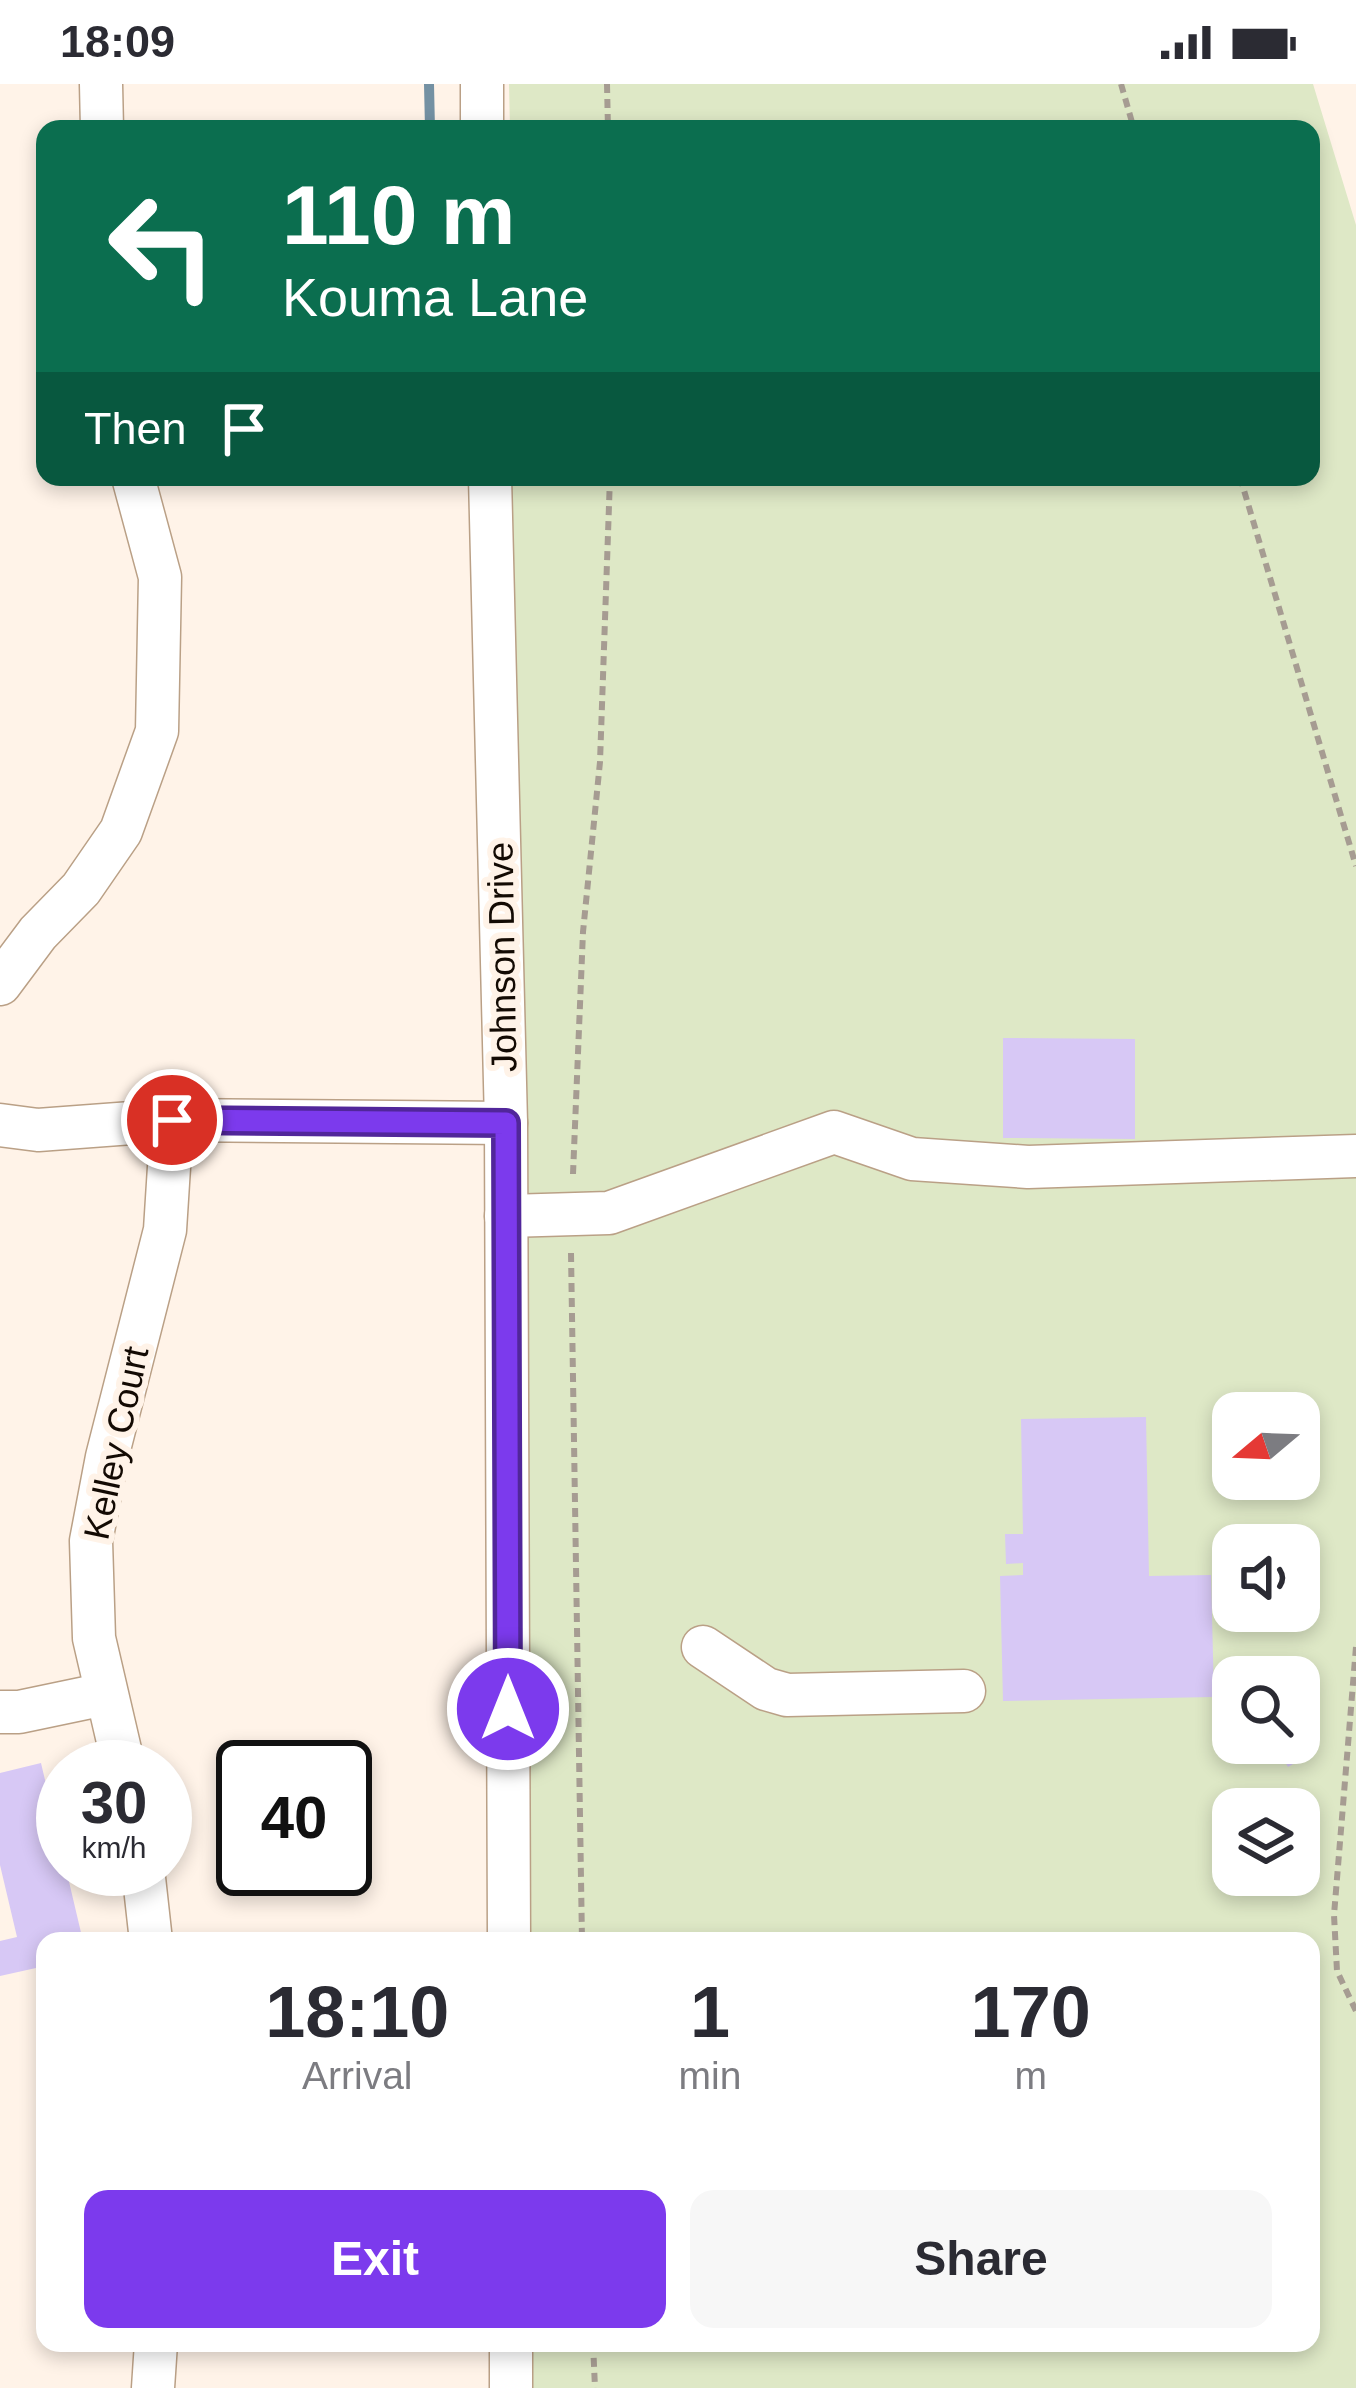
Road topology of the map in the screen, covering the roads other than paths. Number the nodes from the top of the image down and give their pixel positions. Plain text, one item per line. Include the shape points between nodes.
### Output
1 (100, 84) edge
2 (482, 84) edge
3 (102, 120) edge
4 (482, 120) edge
5 (135, 486) edge
6 (490, 486) edge
7 (0, 984) edge
8 (172, 1120) junction
9 (506, 1123) junction
10 (0, 1125) edge
11 (1356, 1156) edge
12 (506, 1216) junction
13 (703, 1647) dead end
14 (964, 1691) dead end
15 (104, 1694) junction
16 (0, 1712) edge
17 (117, 1740) edge
18 (146, 1896) edge
19 (150, 1932) edge
20 (509, 1932) edge
21 (155, 2352) edge
22 (511, 2352) edge
23 (153, 2388) edge
24 (512, 2388) edge

1 - 3 street
2 - 4 street
5 - 7 street via 160,577 157,731 121,832
6 - 9 street, Johnson Drive
8 - 9 street
8 - 10 street via 38,1130
8 - 15 street, Kelley Court via 165,1230 91,1541
9 - 12 street, Johnson Drive
11 - 12 street via 1028,1167 911,1159 834,1132 609,1213
12 - 20 street, Johnson Drive
13 - 14 street via 787,1695
15 - 16 street
15 - 17 street, Kelley Court
18 - 19 street
21 - 23 street
22 - 24 street

